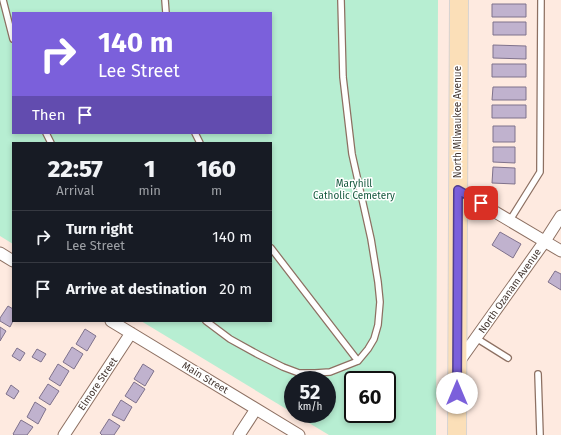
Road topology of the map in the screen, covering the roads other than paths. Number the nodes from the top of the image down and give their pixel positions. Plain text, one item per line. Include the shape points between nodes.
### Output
1 (3, 0) edge
2 (165, 0) edge
3 (341, 0) edge
4 (459, 0) edge
5 (541, 0) edge
6 (166, 12) edge
7 (12, 35) edge
8 (458, 190) junction
9 (561, 216) edge
10 (510, 220) junction
11 (545, 241) junction
12 (272, 249) edge
13 (561, 251) edge
14 (113, 322) edge
15 (207, 322) edge
16 (131, 334) junction
17 (476, 338) junction
18 (508, 358) dead end
19 (358, 361) junction
20 (457, 365) junction
21 (538, 374) dead end
22 (256, 409) junction
23 (64, 435) edge
24 (239, 435) edge
25 (299, 435) edge
26 (457, 435) edge
27 (540, 435) edge

1 - 7 lane
2 - 6 lane
3 - 19 lane via 347,116 352,154 371,239 380,302 374,339
4 - 8 main road, North Milwaukee Avenue
5 - 10 lane via 540,172
8 - 10 street
8 - 20 main road, North Milwaukee Avenue
9 - 11 street, North Ozanam Avenue
10 - 11 street
11 - 13 street
11 - 17 street, North Ozanam Avenue
12 - 19 lane
14 - 16 street, Main Street
15 - 19 lane via 259,355 300,372 330,372
16 - 22 street, Main Street
16 - 23 street, Elmore Street
17 - 18 lane
17 - 20 street, North Ozanam Avenue
20 - 26 main road, North Milwaukee Avenue
21 - 27 lane
22 - 24 street
22 - 25 street, Main Street

